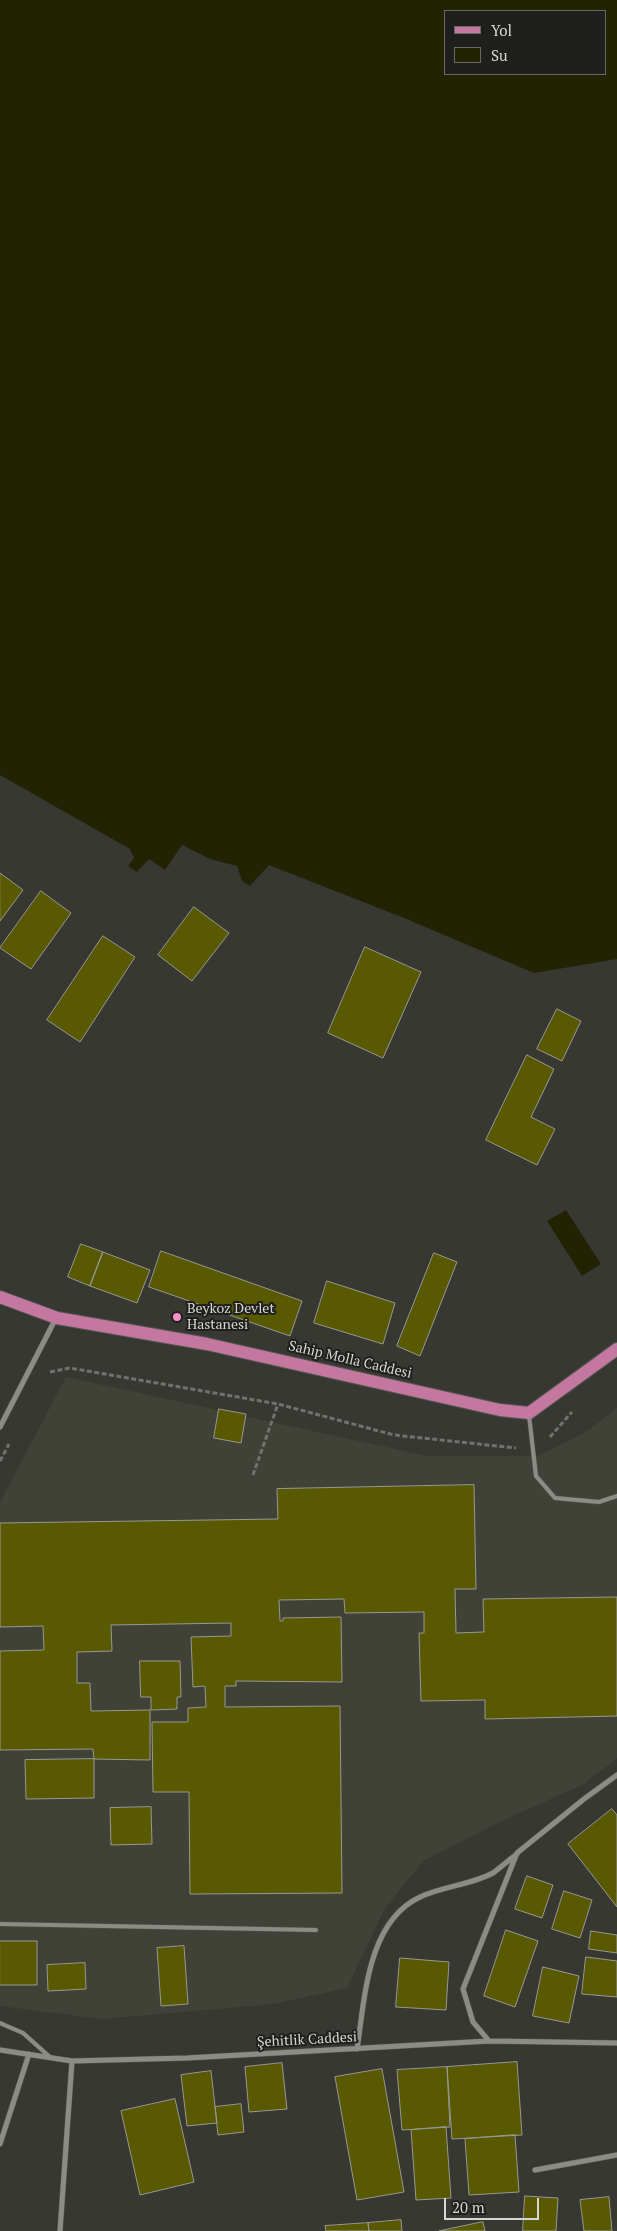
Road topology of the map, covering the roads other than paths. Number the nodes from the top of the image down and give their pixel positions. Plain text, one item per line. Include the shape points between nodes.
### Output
1 (0, 1297) edge
2 (57, 1318) junction
3 (617, 1349) edge
4 (529, 1413) junction
5 (0, 1427) edge
6 (617, 1496) edge
7 (617, 1776) edge
8 (517, 1854) junction
9 (0, 1924) edge
10 (316, 1930) dead end
11 (0, 2023) edge
12 (489, 2041) junction
13 (617, 2043) edge
14 (357, 2049) junction
15 (0, 2050) edge
16 (29, 2054) junction
17 (51, 2058) junction
18 (72, 2061) junction
19 (0, 2144) edge
20 (617, 2155) edge
21 (535, 2170) dead end
22 (60, 2231) edge

1 - 2 main road, Sahip Molla Caddesi
2 - 4 main road, Sahip Molla Caddesi via 207,1344 500,1410
2 - 5 street
3 - 4 main road
4 - 6 lane via 536,1476 555,1498 599,1502
7 - 8 street
8 - 12 street via 463,1989 473,2022
8 - 14 street via 492,1873 420,1897 395,1916 379,1941 367,1986
9 - 10 lane
11 - 17 lane via 23,2033
12 - 13 street, Şehitlik Caddesi
12 - 14 street, Şehitlik Caddesi
14 - 18 street, Şehitlik Caddesi
15 - 16 street, Şehitlik Caddesi
16 - 17 street, Şehitlik Caddesi
16 - 19 street
17 - 18 street, Şehitlik Caddesi
18 - 22 street
20 - 21 street

